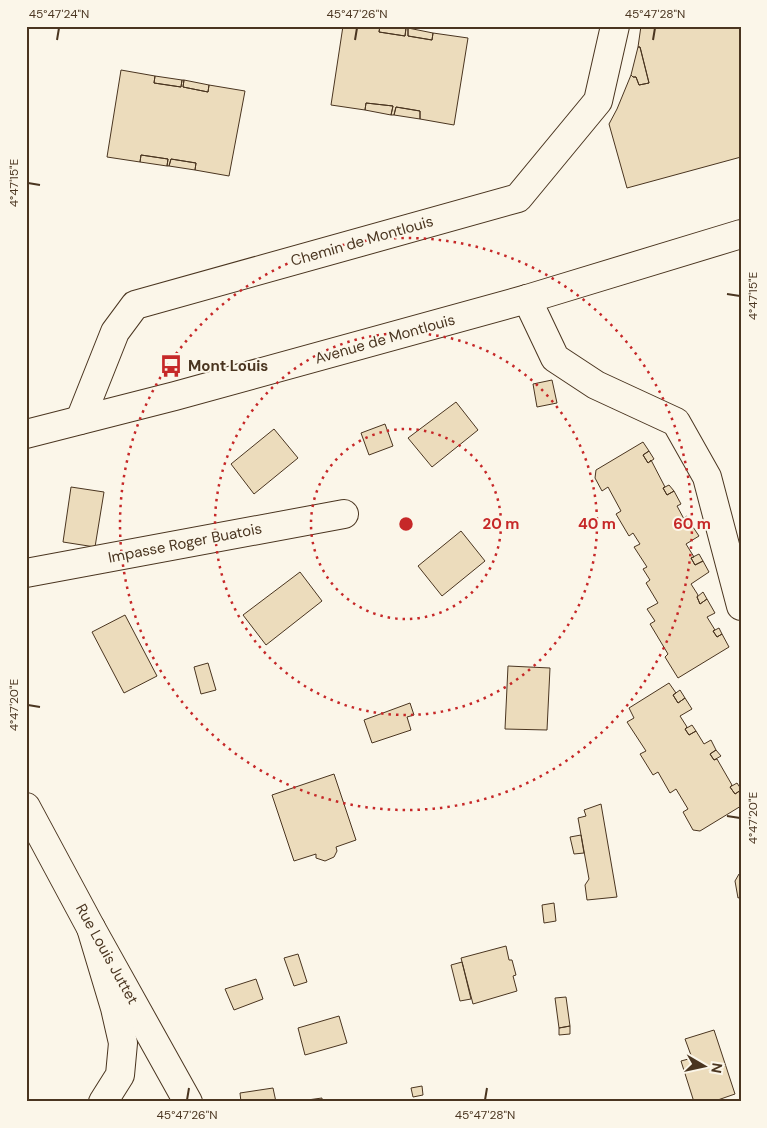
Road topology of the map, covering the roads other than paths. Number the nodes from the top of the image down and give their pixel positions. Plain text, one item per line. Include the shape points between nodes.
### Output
1 (615, 26) edge
2 (741, 234) edge
3 (527, 299) junction
4 (80, 420) junction
5 (26, 434) edge
6 (344, 514) dead end
7 (26, 573) edge
8 (741, 606) edge
9 (26, 807) edge
10 (91, 928) junction
11 (103, 1102) edge
12 (188, 1102) edge

1 - 4 street, Chemin de Montlouis via 598,101 518,198 135,305 115,332
2 - 3 street, Avenue de Montlouis
3 - 4 street, Avenue de Montlouis
3 - 8 street via 554,358 596,385 676,422 707,477
4 - 5 street, Avenue de Montlouis
6 - 7 street, Impasse Roger Buatois
9 - 10 street, Rue Louis Juttet
10 - 11 street via 123,1043 120,1075
10 - 12 street, Rue Louis Juttet

